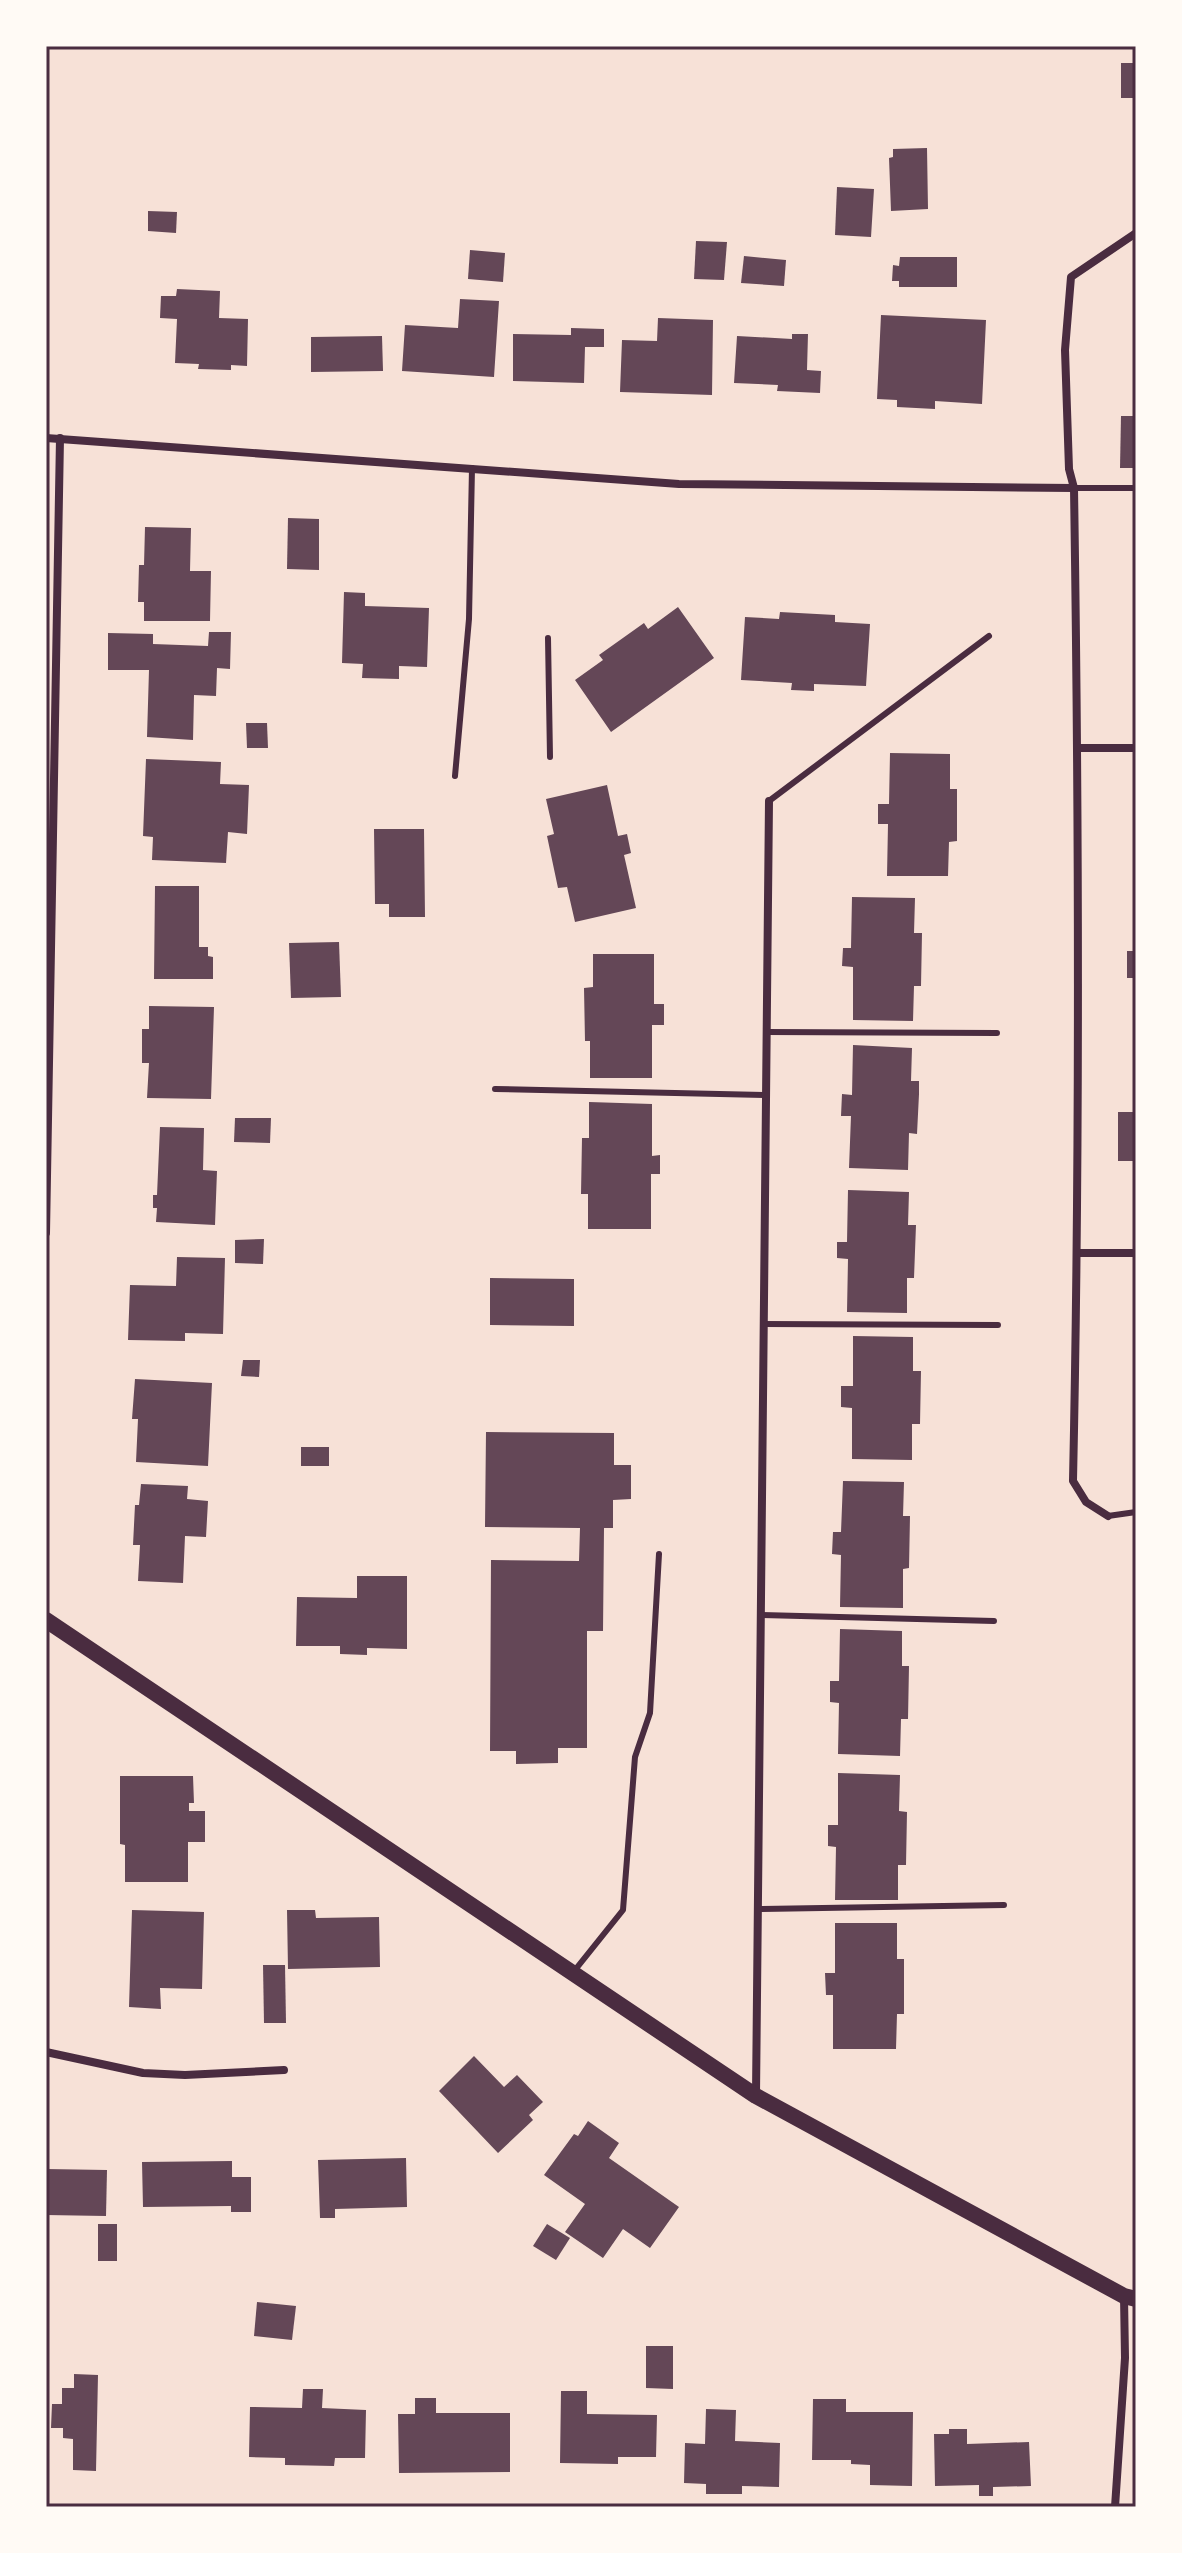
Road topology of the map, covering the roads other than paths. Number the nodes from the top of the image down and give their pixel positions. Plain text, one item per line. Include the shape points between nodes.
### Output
1 (1136, 233) edge
2 (46, 438) edge
3 (60, 438) junction
4 (472, 468) junction
5 (1074, 488) junction
6 (1136, 488) edge
7 (989, 636) dead end
8 (548, 638) dead end
9 (1078, 748) junction
10 (1136, 748) edge
11 (550, 757) dead end
12 (455, 776) dead end
13 (769, 801) joint
14 (766, 1032) junction
15 (997, 1033) dead end
16 (495, 1089) dead end
17 (766, 1095) junction
18 (46, 1233) edge
19 (1078, 1253) junction
20 (1136, 1253) edge
21 (763, 1324) junction
22 (998, 1325) dead end
23 (1136, 1512) edge
24 (1108, 1516) joint
25 (659, 1554) dead end
26 (761, 1615) junction
27 (46, 1620) edge
28 (994, 1621) dead end
29 (1004, 1905) dead end
30 (758, 1909) junction
31 (572, 1973) junction
32 (46, 2052) edge
33 (284, 2070) dead end
34 (756, 2096) junction
35 (1130, 2297) edge
36 (1115, 2507) edge

1 - 5 street via 1071,277 1065,350
2 - 3 street
3 - 4 street
3 - 18 street
4 - 5 street via 679,484
4 - 12 lane via 469,619
5 - 6 lane
5 - 9 street
7 - 13 lane
8 - 11 lane
9 - 10 street
9 - 19 street
13 - 14 street
14 - 15 lane
14 - 17 street
16 - 17 lane
17 - 21 street
19 - 20 street
19 - 24 street via 1073,1481 1086,1502
21 - 22 lane
21 - 26 street
23 - 24 lane
25 - 31 lane via 650,1713 635,1757 623,1910
26 - 28 lane
26 - 30 street
27 - 31 main road
29 - 30 lane
30 - 34 street
31 - 34 main road
32 - 33 street via 143,2073
34 - 35 main road
35 - 36 street

